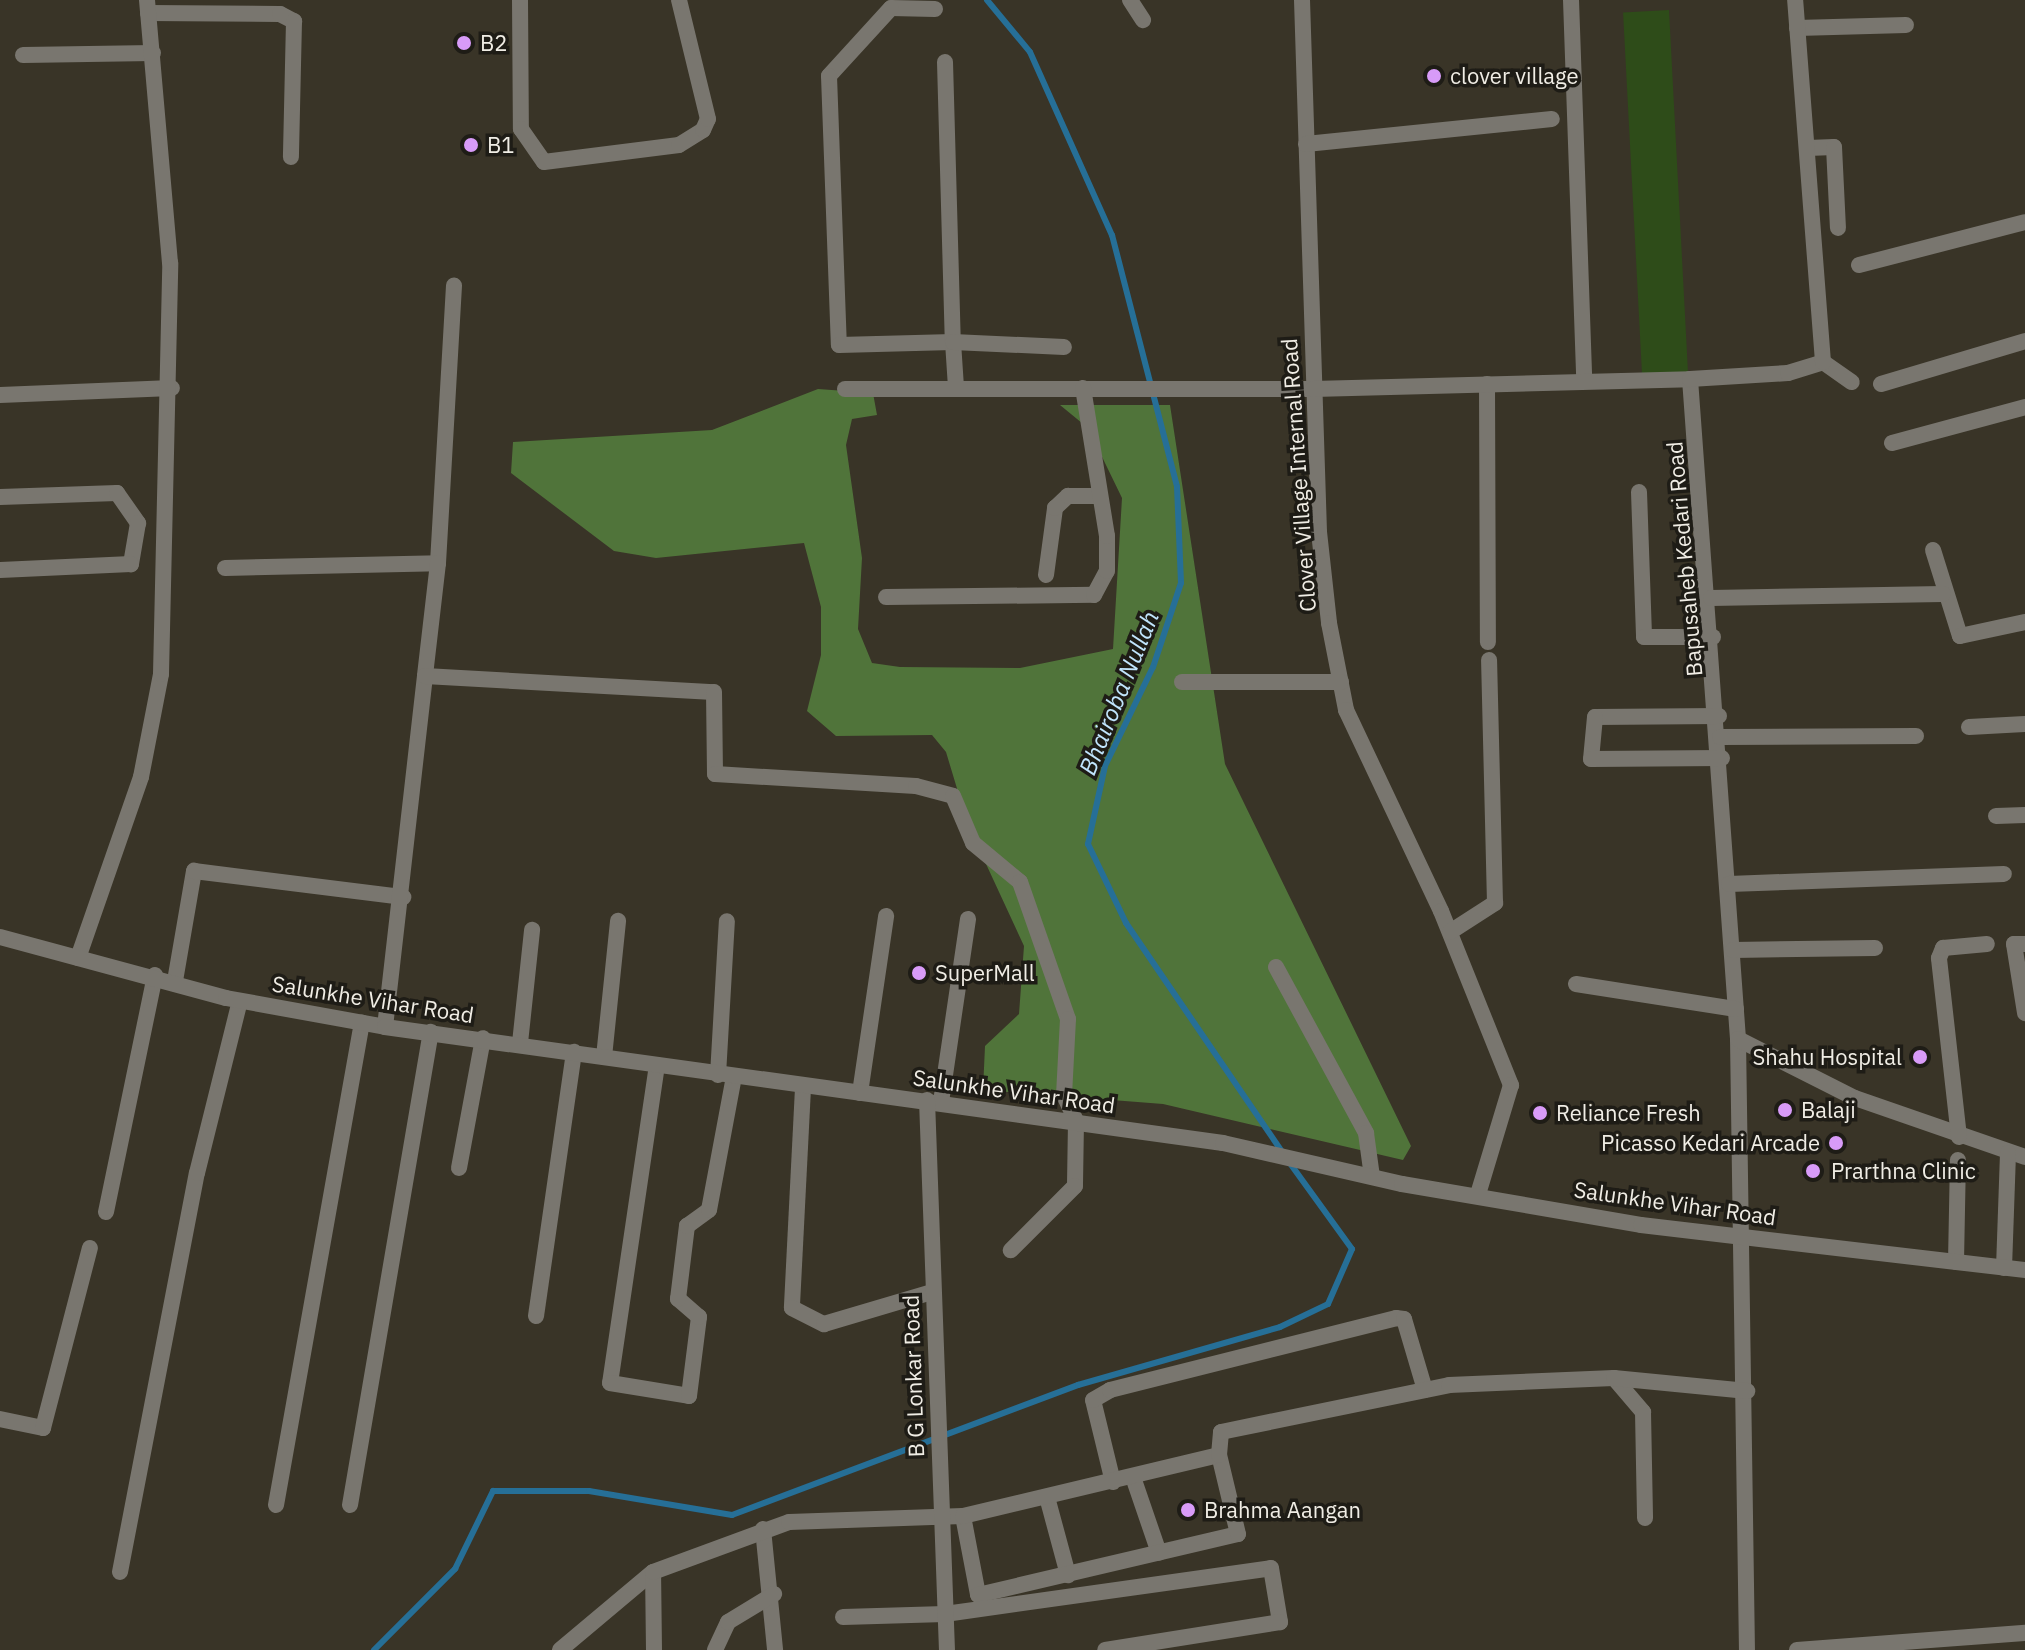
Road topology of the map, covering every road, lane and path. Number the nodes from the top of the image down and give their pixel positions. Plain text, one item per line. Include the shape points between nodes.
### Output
1 (520, 0) edge
2 (679, 0) edge
3 (1130, 0) edge
4 (1302, 0) edge
5 (1571, 0) edge
6 (1795, 0) edge
7 (147, 7) edge
8 (935, 9) dead end
9 (1143, 20) dead end
10 (1906, 25) dead end
11 (1797, 28) junction
12 (153, 53) junction
13 (23, 55) dead end
14 (945, 62) dead end
15 (1552, 119) dead end
16 (1306, 144) junction
17 (1808, 148) junction
18 (291, 157) dead end
19 (2025, 222) edge
20 (1838, 228) dead end
21 (1859, 265) dead end
22 (454, 285) dead end
23 (2025, 341) edge
24 (953, 342) junction
25 (1064, 347) dead end
26 (1823, 362) junction
27 (1690, 379) junction
28 (1584, 381) junction
29 (1852, 382) dead end
30 (1487, 384) junction
31 (1881, 384) dead end
32 (956, 387) junction
33 (172, 388) junction
34 (1083, 388) junction
35 (845, 389) dead end
36 (1313, 389) junction
37 (0, 395) edge
38 (2025, 407) edge
39 (1892, 443) dead end
40 (1639, 492) dead end
41 (1100, 496) junction
42 (0, 497) edge
43 (168, 521) junction
44 (138, 523) junction
45 (1933, 550) dead end
46 (438, 563) junction
47 (225, 568) dead end
48 (0, 570) edge
49 (1046, 575) dead end
50 (1943, 594) junction
51 (886, 597) dead end
52 (1711, 598) junction
53 (2025, 622) edge
54 (1713, 637) junction
55 (1488, 642) dead end
56 (1489, 660) dead end
57 (425, 676) junction
58 (1182, 682) dead end
59 (1341, 682) junction
60 (1719, 716) junction
61 (2025, 724) edge
62 (1969, 727) dead end
63 (1916, 736) dead end
64 (1720, 737) junction
65 (1722, 758) junction
66 (2025, 815) edge
67 (1996, 816) dead end
68 (2004, 874) dead end
69 (1729, 884) junction
70 (403, 897) junction
71 (886, 916) dead end
72 (968, 919) dead end
73 (618, 921) dead end
74 (727, 921) dead end
75 (532, 930) dead end
76 (1450, 932) junction
77 (0, 937) edge
78 (1987, 944) dead end
79 (2025, 944) edge
80 (1875, 948) dead end
81 (1733, 950) junction
82 (78, 958) junction
83 (1276, 967) dead end
84 (155, 975) junction
85 (175, 981) junction
86 (1576, 984) dead end
87 (240, 1001) junction
88 (1736, 1009) junction
89 (2025, 1013) edge
90 (362, 1023) junction
91 (385, 1027) junction
92 (431, 1032) junction
93 (483, 1038) junction
94 (1738, 1039) junction
95 (520, 1043) junction
96 (574, 1052) junction
97 (604, 1057) junction
98 (657, 1065) junction
99 (726, 1076) junction
100 (803, 1088) junction
101 (860, 1093) junction
102 (934, 1101) junction
103 (1076, 1121) junction
104 (1959, 1137) junction
105 (2008, 1153) junction
106 (2025, 1157) edge
107 (1958, 1160) dead end
108 (459, 1168) dead end
109 (1372, 1177) junction
110 (1478, 1194) junction
111 (106, 1212) dead end
112 (1746, 1233) junction
113 (90, 1248) dead end
114 (1011, 1250) dead end
115 (1956, 1262) junction
116 (2004, 1268) junction
117 (2025, 1270) edge
118 (932, 1292) junction
119 (536, 1316) dead end
120 (1614, 1378) junction
121 (1425, 1390) junction
122 (1747, 1391) junction
123 (0, 1419) edge
124 (1219, 1455) junction
125 (1133, 1477) junction
126 (1113, 1482) junction
127 (1047, 1497) junction
128 (276, 1505) dead end
129 (350, 1505) dead end
130 (963, 1516) junction
131 (941, 1518) junction
132 (1645, 1518) dead end
133 (763, 1529) junction
134 (1159, 1553) junction
135 (120, 1572) dead end
136 (653, 1572) junction
137 (1068, 1575) junction
138 (774, 1594) junction
139 (945, 1614) junction
140 (843, 1617) dead end
141 (2025, 1633) edge
142 (560, 1650) edge
143 (654, 1650) edge
144 (715, 1650) edge
145 (775, 1650) edge
146 (947, 1650) edge
147 (1105, 1650) edge
148 (1747, 1650) edge
149 (1797, 1650) edge

1 - 2 street via 521,129 544,162 679,145 703,130 708,119
3 - 9 street
4 - 16 street, Clover Village Internal Road
5 - 28 street
6 - 11 street
7 - 12 street
7 - 18 street via 280,14 294,21
8 - 24 street via 891,8 829,76 839,345
10 - 11 street
11 - 17 street
12 - 13 street
12 - 33 street
14 - 24 street
15 - 16 street
16 - 36 street, Clover Village Internal Road
17 - 20 street via 1834,147
17 - 26 street
19 - 21 street
22 - 46 street
23 - 31 street
24 - 25 street
24 - 32 street
26 - 27 street via 1788,373
26 - 29 street
27 - 28 street
27 - 52 street, Bapusaheb Kedari Road
28 - 30 street
30 - 36 street
30 - 55 street
32 - 34 street
32 - 35 street
33 - 37 street
33 - 43 street
34 - 36 street
34 - 41 street
36 - 59 street, Clover Village Internal Road via 1319,532
38 - 39 street
40 - 54 street via 1644,637
41 - 49 street via 1068,496 1055,508
41 - 51 street via 1107,571 1094,595
42 - 44 street via 117,493
43 - 44 street
43 - 82 street via 161,674 141,777
44 - 48 street via 131,564
45 - 50 street
46 - 47 street
46 - 57 street
50 - 52 street
50 - 53 street via 1960,636
52 - 54 street, Bapusaheb Kedari Road
54 - 60 street, Bapusaheb Kedari Road
56 - 76 street via 1495,903
57 - 70 street
57 - 103 street via 714,692 715,774 916,786 953,796 973,843 1020,882 1068,1019 1064,1095
58 - 59 street
59 - 76 street, Clover Village Internal Road via 1346,710
60 - 64 street, Bapusaheb Kedari Road
60 - 65 street via 1595,717 1591,759
61 - 62 street
63 - 64 street
64 - 65 street, Bapusaheb Kedari Road
65 - 69 street, Bapusaheb Kedari Road
66 - 67 street
68 - 69 street
69 - 81 street, Bapusaheb Kedari Road
70 - 85 street via 194,871
70 - 91 street
71 - 101 street
72 - 102 street, B G Lonkar Road
73 - 97 street
74 - 99 street
75 - 95 street
76 - 110 street, Clover Village Internal Road via 1511,1085
77 - 82 street, Salunkhe Vihar Road
78 - 104 street via 1943,948 1939,958
79 - 89 street via 2014,944
80 - 81 street
81 - 88 street, Bapusaheb Kedari Road
82 - 84 street, Salunkhe Vihar Road
83 - 109 street via 1366,1133
84 - 85 street, Salunkhe Vihar Road
84 - 111 street
85 - 87 street, Salunkhe Vihar Road
86 - 88 street
87 - 90 street, Salunkhe Vihar Road
87 - 135 street via 197,1173
88 - 94 street, Bapusaheb Kedari Road
90 - 91 street, Salunkhe Vihar Road
90 - 128 street
91 - 92 street, Salunkhe Vihar Road
92 - 93 street, Salunkhe Vihar Road
92 - 129 street
93 - 95 street, Salunkhe Vihar Road
93 - 108 street
94 - 104 street via 1855,1098
94 - 112 street, Bapusaheb Kedari Road
95 - 96 street, Salunkhe Vihar Road
96 - 97 street, Salunkhe Vihar Road
96 - 119 street
97 - 98 street, Salunkhe Vihar Road
98 - 99 street, Salunkhe Vihar Road
98 - 99 street via 610,1383 689,1396 699,1317 678,1299 687,1226 709,1210
99 - 100 street, Salunkhe Vihar Road
100 - 101 street, Salunkhe Vihar Road
100 - 118 street via 792,1308 824,1324
101 - 102 street, Salunkhe Vihar Road
102 - 103 street, Salunkhe Vihar Road
102 - 118 street, B G Lonkar Road
103 - 109 street, Salunkhe Vihar Road via 1223,1143
103 - 114 street via 1075,1186
104 - 105 street
105 - 106 street
105 - 116 street
107 - 115 street
109 - 110 street, Salunkhe Vihar Road
110 - 112 street, Salunkhe Vihar Road via 1641,1225
112 - 115 street, Salunkhe Vihar Road
112 - 122 street, Bapusaheb Kedari Road
113 - 123 street via 43,1428
115 - 116 street, Salunkhe Vihar Road
116 - 117 street, Salunkhe Vihar Road
118 - 131 street, B G Lonkar Road
120 - 121 street
120 - 122 street
120 - 132 street via 1643,1412
121 - 124 street via 1221,1432
121 - 126 street via 1404,1319 1396,1318 1110,1390 1093,1400
122 - 148 street, Bapusaheb Kedari Road
124 - 125 street
124 - 134 street via 1241,1532
125 - 126 street
125 - 134 street
126 - 127 street
127 - 130 street
127 - 137 street
130 - 131 street
130 - 137 street via 976,1594
131 - 133 street
131 - 139 street, B G Lonkar Road
133 - 136 street
133 - 138 street
134 - 137 street
136 - 142 street
136 - 143 street
138 - 144 street via 728,1622
138 - 145 street
139 - 140 street
139 - 146 street, B G Lonkar Road
139 - 147 street via 1271,1568 1280,1622
141 - 149 street

